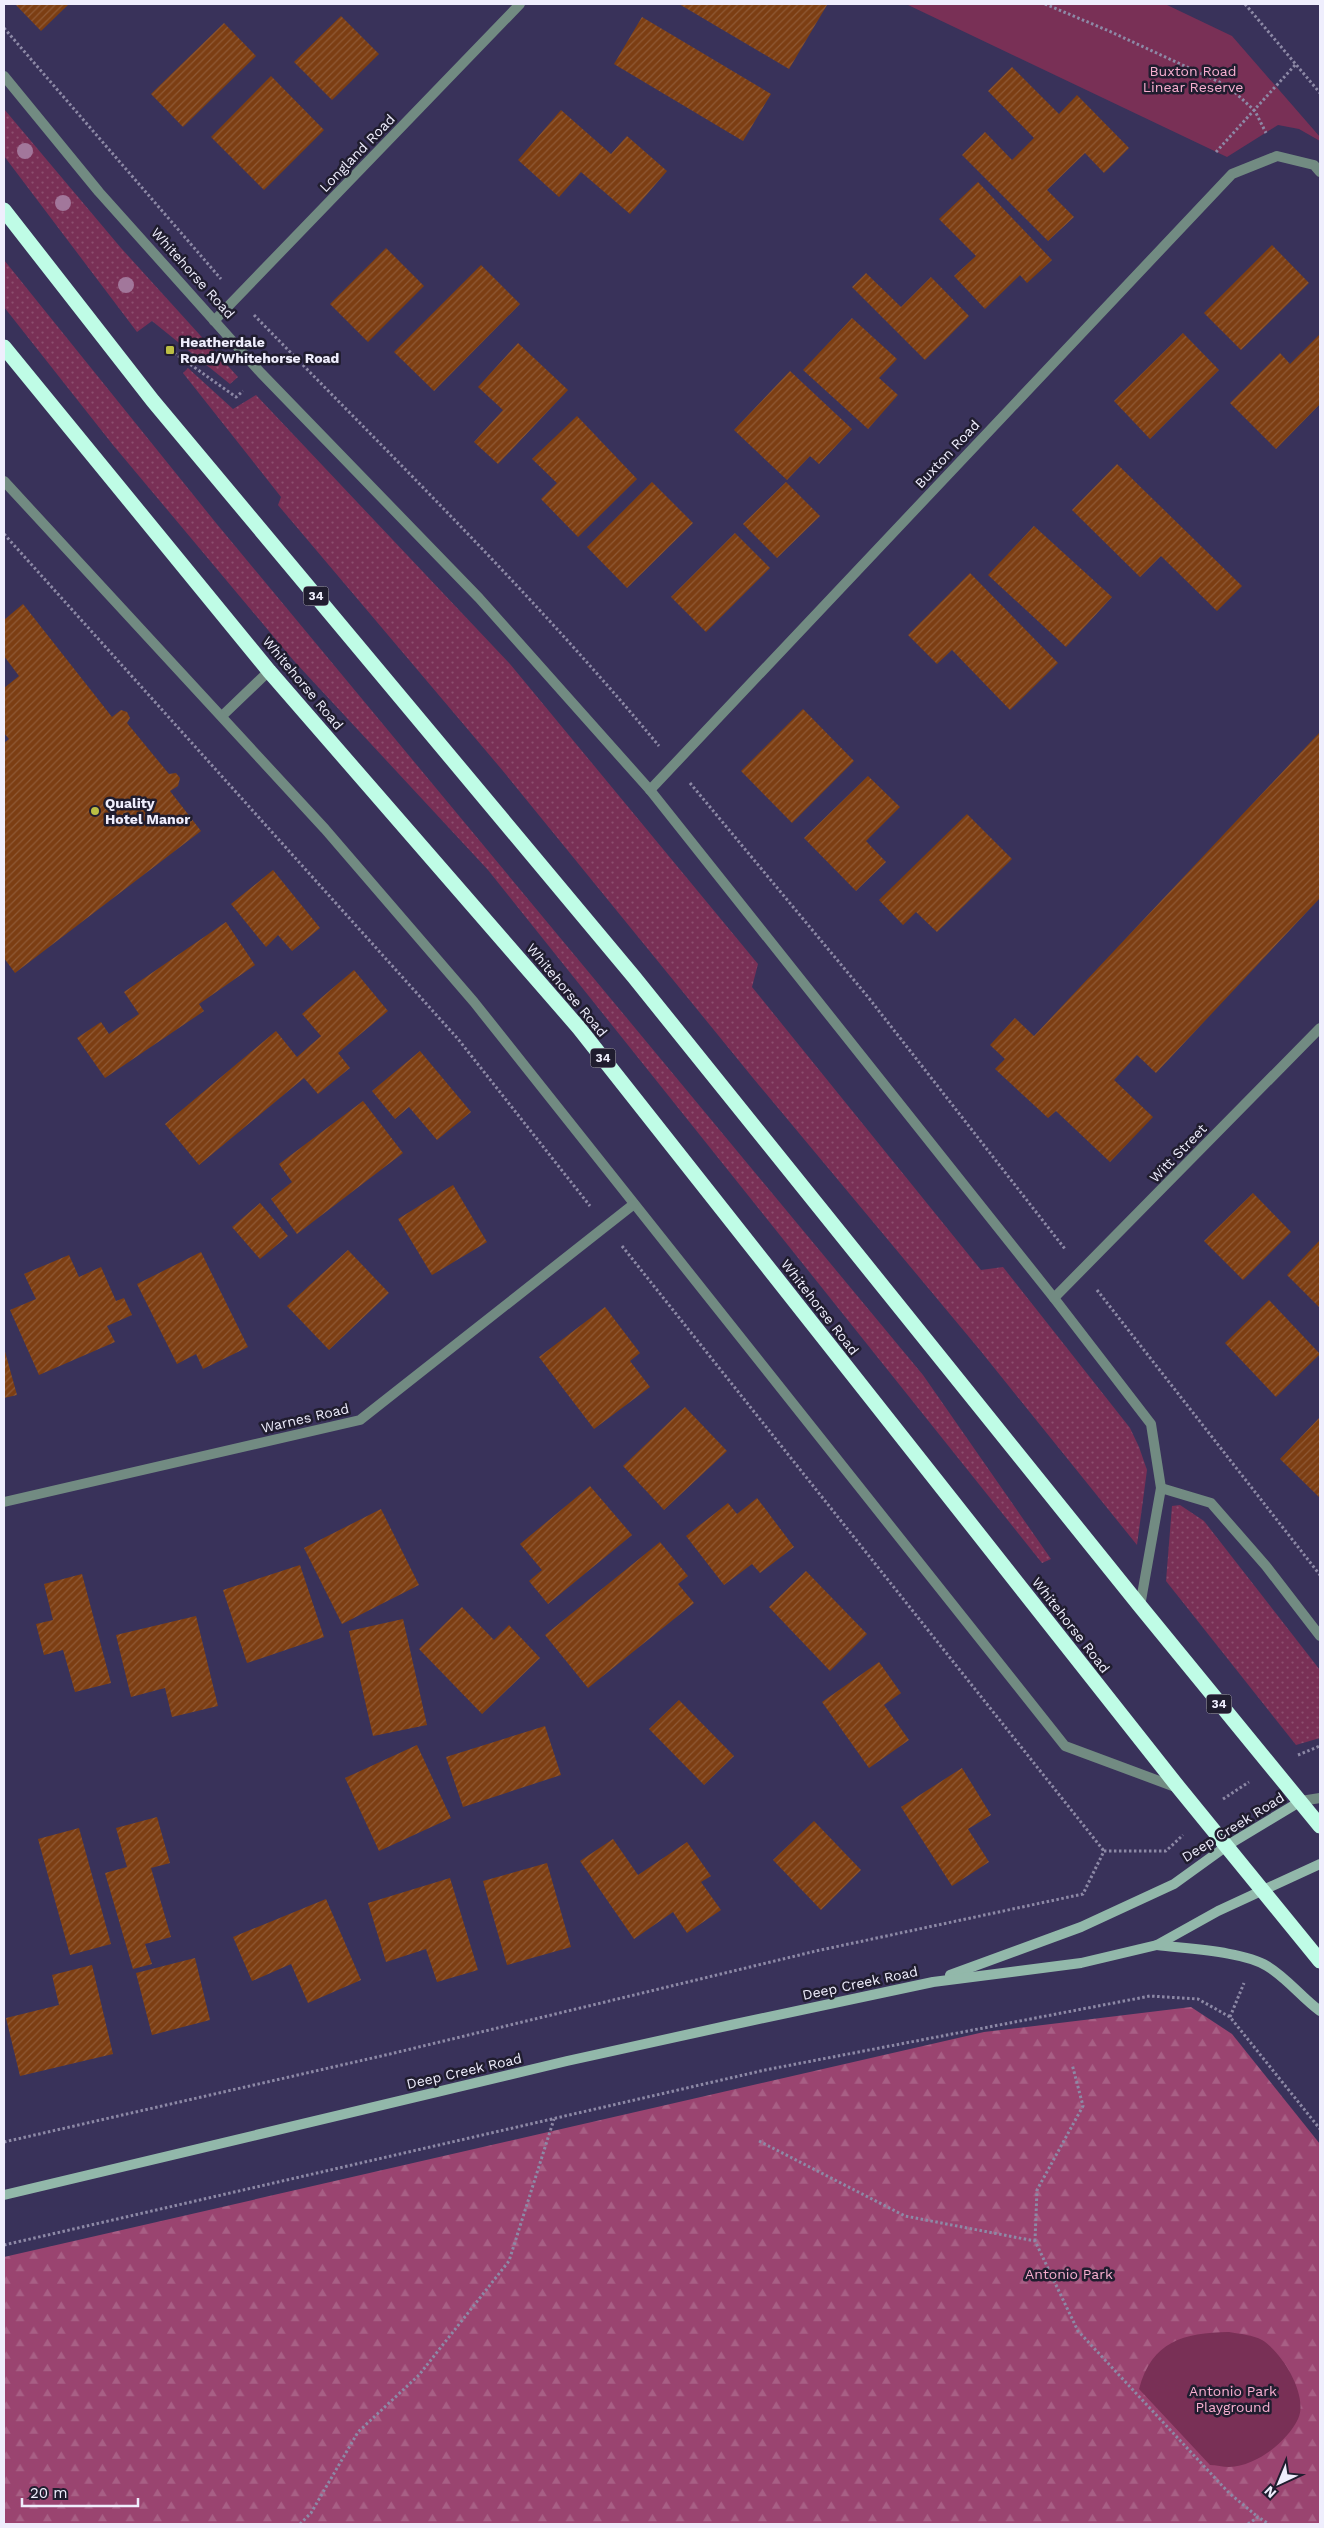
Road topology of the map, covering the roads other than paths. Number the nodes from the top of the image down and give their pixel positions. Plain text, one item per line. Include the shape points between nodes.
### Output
1 (520, 4) edge
2 (4, 76) edge
3 (1320, 172) edge
4 (4, 210) edge
5 (214, 321) junction
6 (4, 346) edge
7 (4, 481) edge
8 (270, 671) junction
9 (222, 716) junction
10 (650, 790) junction
11 (1320, 1028) edge
12 (634, 1204) junction
13 (1054, 1298) junction
14 (1161, 1488) junction
15 (4, 1502) edge
16 (1140, 1606) junction
17 (1320, 1636) edge
18 (1179, 1788) junction
19 (1320, 1798) edge
20 (1301, 1801) junction
21 (1320, 1826) edge
22 (1228, 1846) junction
23 (1320, 1864) edge
24 (1264, 1891) junction
25 (1157, 1944) junction
26 (1320, 1961) edge
27 (933, 1982) junction
28 (1320, 2011) edge
29 (4, 2195) edge

1 - 5 street, Longland Road
2 - 5 street, Whitehorse Road via 100,192
3 - 10 street, Buxton Road via 1314,165 1277,156 1232,174
4 - 16 highway, 34 via 153,401 634,977
5 - 10 street, Whitehorse Road via 479,598
6 - 8 highway, Whitehorse Road / 34
7 - 9 street, Whitehorse Road
8 - 9 street
8 - 18 highway, Whitehorse Road / 34 via 579,1028
9 - 12 street, Whitehorse Road via 325,829 474,1002
10 - 13 street, Whitehorse Road
11 - 13 street, Witt Street
12 - 15 street, Warnes Road via 360,1420
12 - 18 street, Whitehorse Road via 1065,1746
13 - 14 street, Whitehorse Road via 1151,1424
14 - 16 street, Whitehorse Road
14 - 17 street via 1211,1503 1266,1566
16 - 20 highway, 34
18 - 22 highway, Whitehorse Road / 34
19 - 20 street
20 - 21 highway, 34
20 - 22 main road, Deep Creek Road
22 - 24 highway, Whitehorse Road / 34
22 - 27 main road, Deep Creek Road via 1174,1884 1080,1927
23 - 24 main road, Deep Creek Road
24 - 25 main road, Deep Creek Road
24 - 26 highway, Whitehorse Road / 34
25 - 27 main road, Deep Creek Road via 1081,1963
25 - 28 main road via 1242,1957 1265,1964
27 - 29 main road, Deep Creek Road via 567,2061

